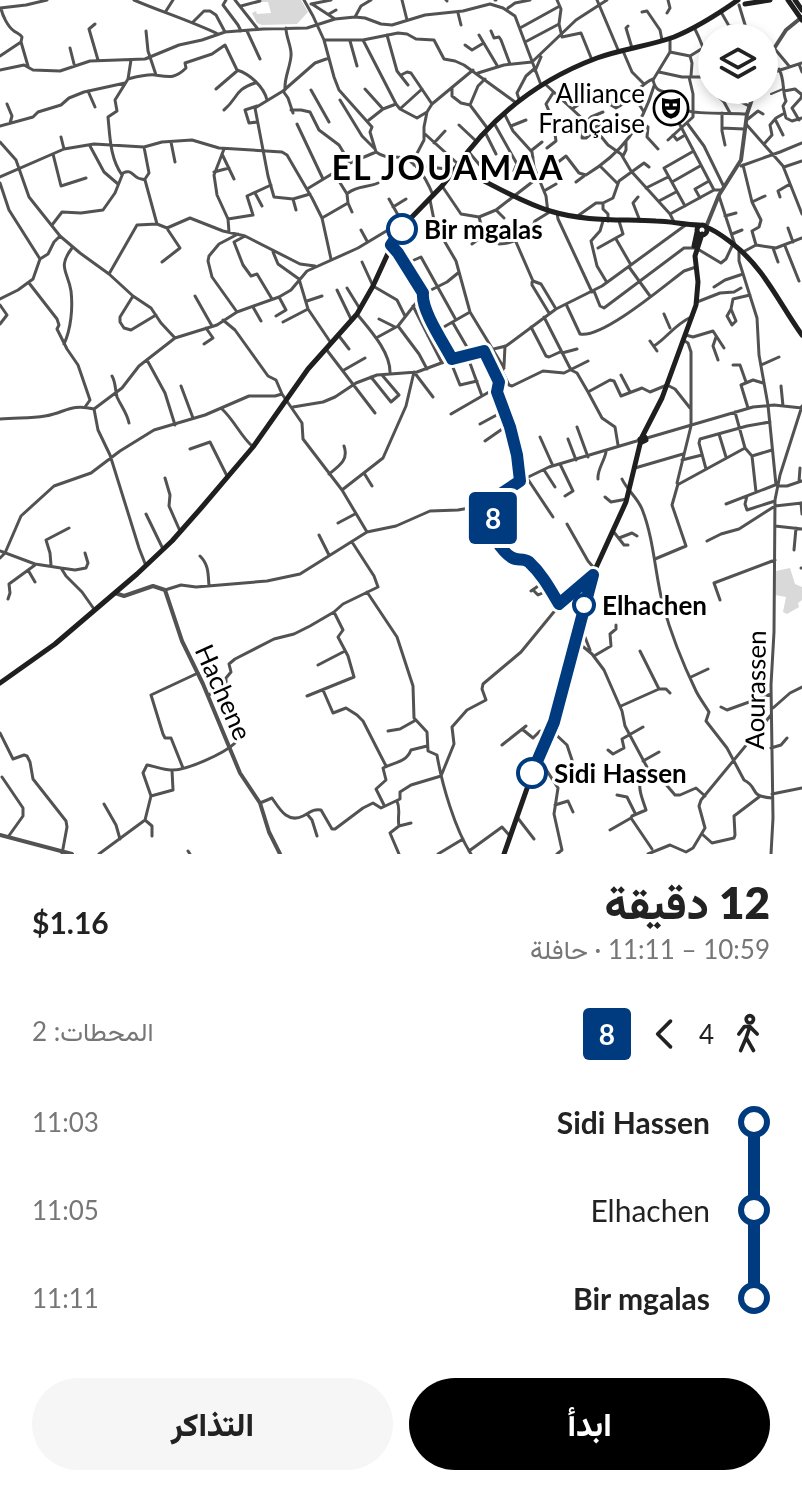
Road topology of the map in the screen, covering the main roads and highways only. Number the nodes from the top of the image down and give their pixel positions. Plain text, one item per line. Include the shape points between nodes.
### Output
1 (770, 0) edge
2 (788, 0) edge
3 (743, 2) edge
4 (801, 18) edge
5 (457, 170) junction
6 (702, 229) junction
7 (802, 335) edge
8 (0, 683) edge
9 (504, 854) edge

1 - 3 main road
2 - 4 main road
3 - 5 main road via 670,38 592,60 543,84 517,100 476,141
5 - 6 main road via 576,218
5 - 8 main road via 402,229 359,312 284,396 253,447 180,531 55,644
6 - 7 main road via 738,248 768,282
6 - 9 main road via 695,247 697,302 643,439 627,499 593,575 550,732

